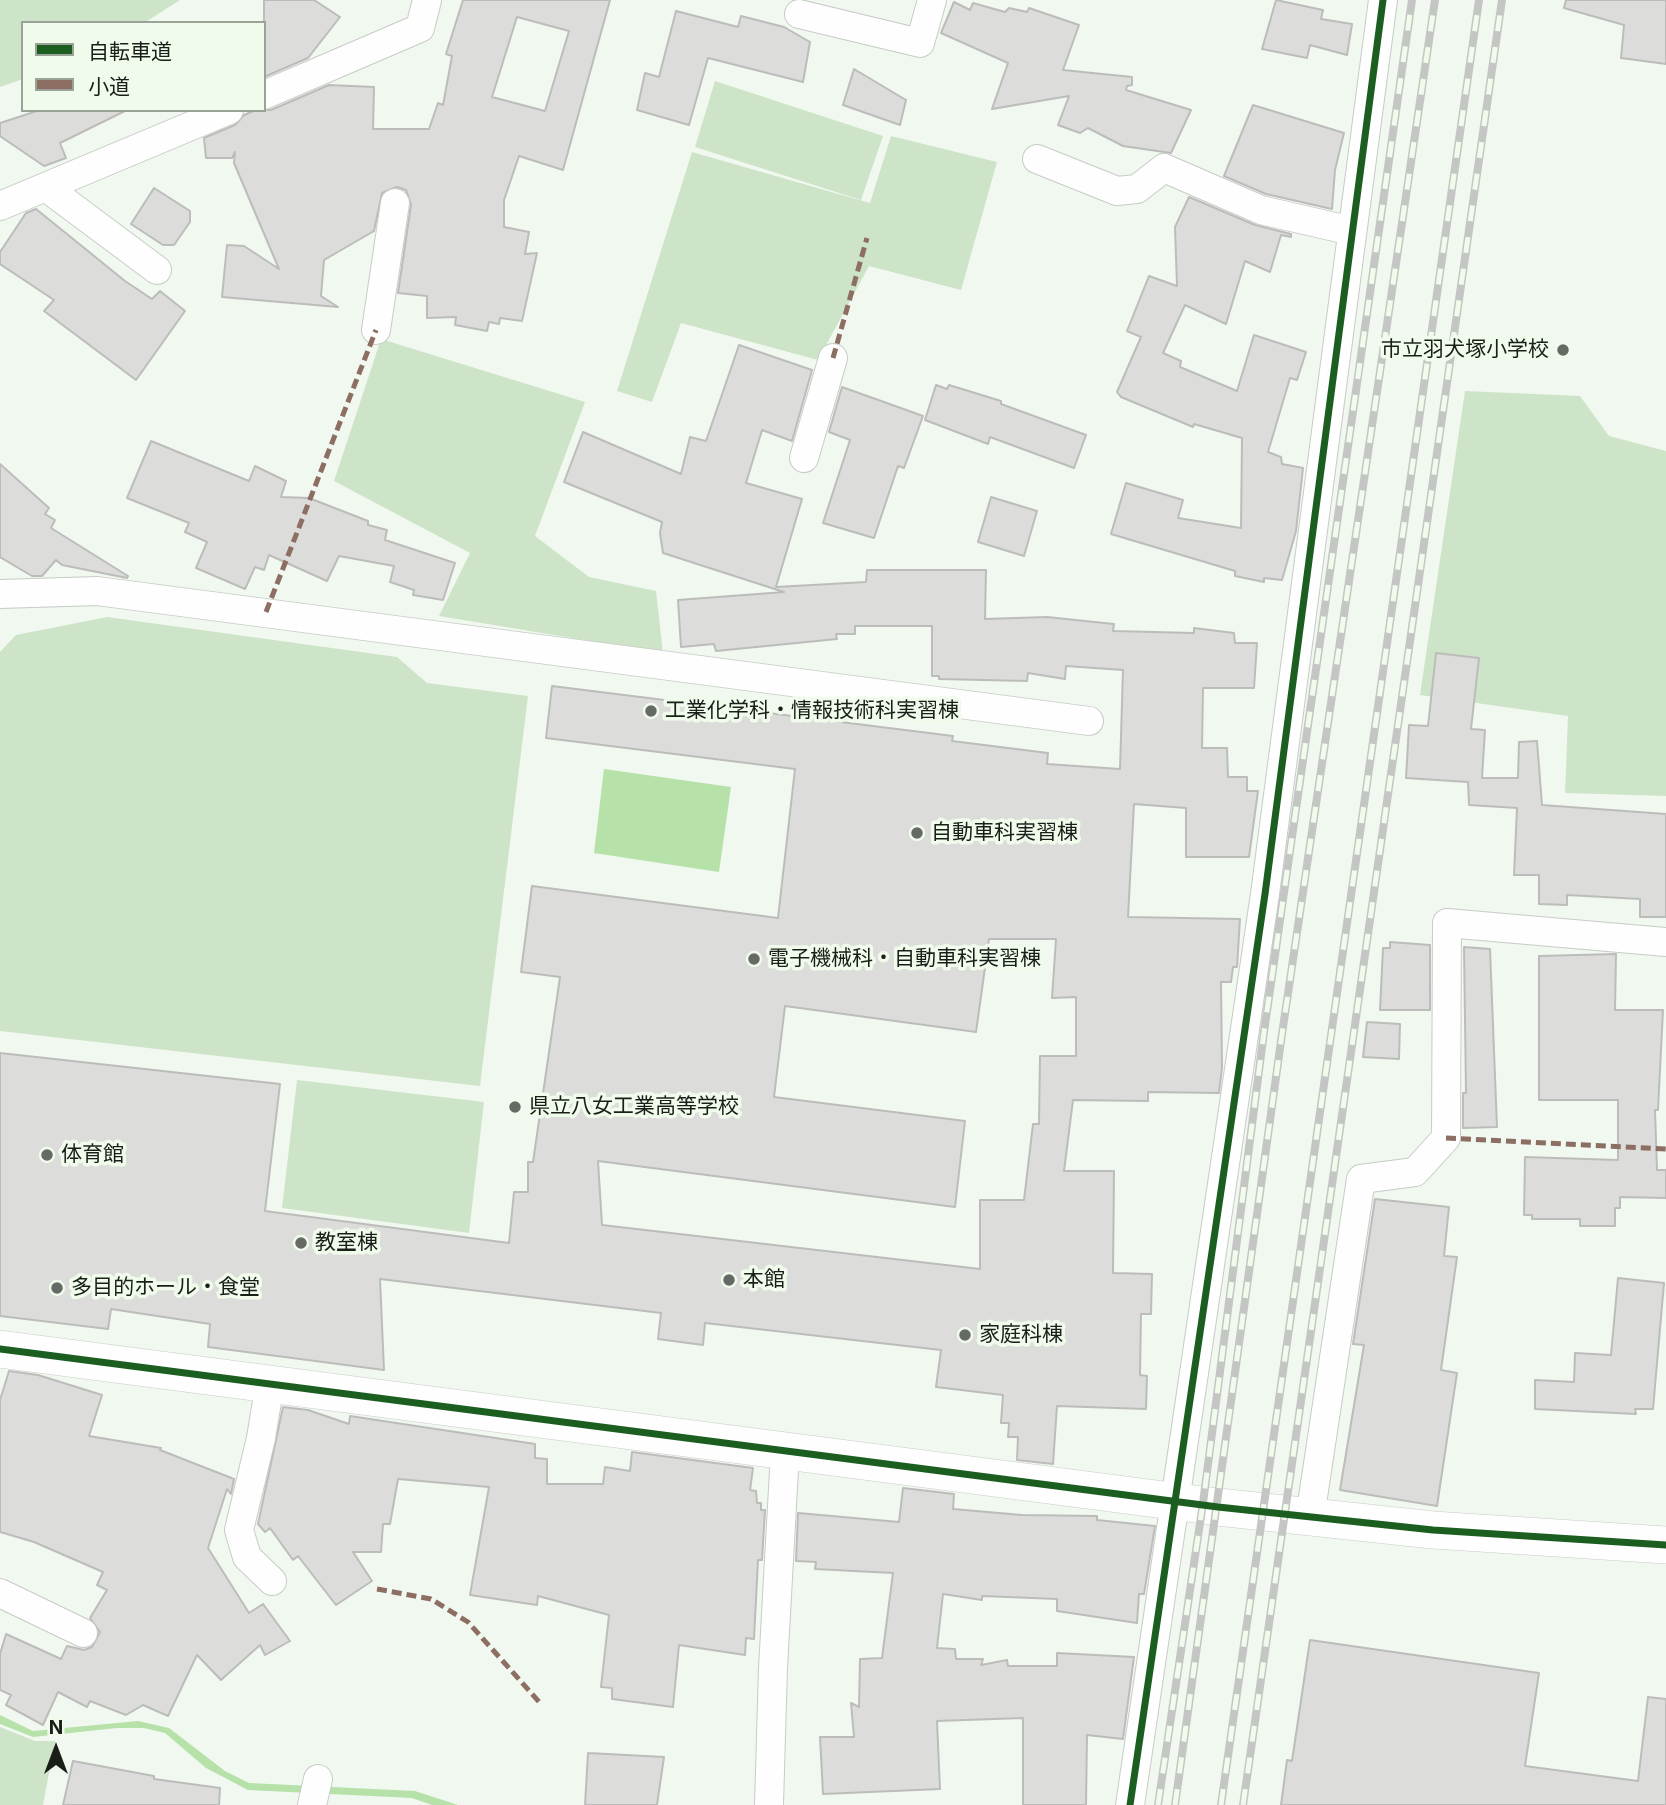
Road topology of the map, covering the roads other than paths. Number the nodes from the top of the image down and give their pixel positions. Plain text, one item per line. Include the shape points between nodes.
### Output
1 (427, 0) edge
2 (932, 0) edge
3 (1382, 0) edge
4 (799, 14) dead end
5 (266, 94) edge
6 (224, 112) edge
7 (1037, 159) dead end
8 (47, 188) junction
9 (395, 204) dead end
10 (0, 206) edge
11 (1352, 231) junction
12 (157, 270) dead end
13 (376, 330) dead end
14 (833, 358) dead end
15 (804, 458) dead end
16 (0, 594) edge
17 (1089, 721) dead end
18 (1666, 942) edge
19 (0, 1349) edge
20 (270, 1383) junction
21 (785, 1452) junction
22 (1176, 1501) junction
23 (1310, 1517) junction
24 (1666, 1545) edge
25 (272, 1581) dead end
26 (0, 1593) edge
27 (83, 1633) dead end
28 (769, 1805) edge
29 (1129, 1805) edge

1 - 5 street via 421,28
2 - 4 street via 920,43
3 - 11 street
6 - 8 street
7 - 11 street via 1116,191 1137,189 1164,168 1261,210
8 - 10 street
8 - 12 street
9 - 13 street
11 - 22 street via 1265,894
14 - 15 street
16 - 17 street via 97,591
18 - 23 street via 1447,923 1446,1138 1415,1172 1361,1179
19 - 20 street
20 - 21 street
20 - 25 street via 239,1530 247,1557
21 - 22 street
21 - 28 street
22 - 23 street
22 - 29 street
23 - 24 street
26 - 27 street

